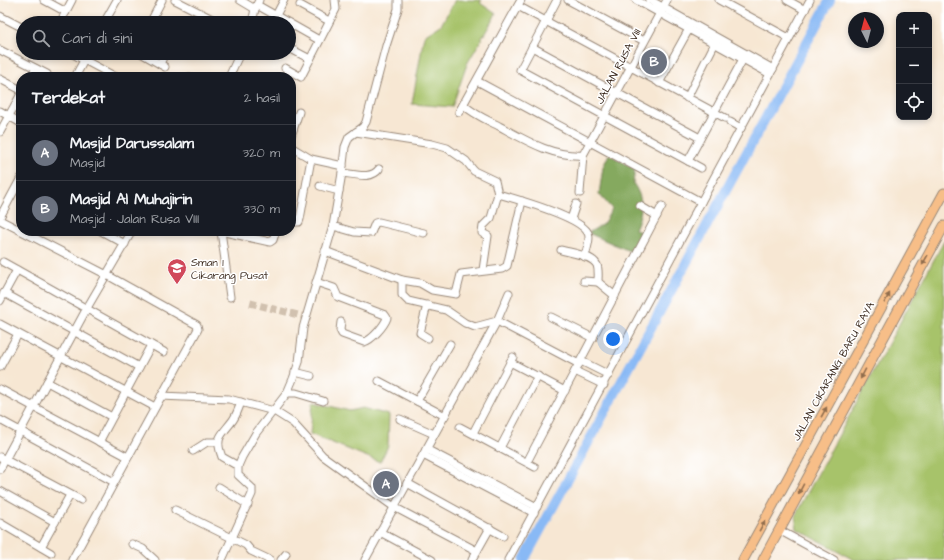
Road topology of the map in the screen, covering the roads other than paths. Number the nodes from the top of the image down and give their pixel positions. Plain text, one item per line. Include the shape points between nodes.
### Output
1 (44, 0) edge
2 (72, 0) edge
3 (117, 0) edge
4 (162, 0) edge
5 (174, 0) edge
6 (240, 0) edge
7 (284, 0) edge
8 (335, 0) edge
9 (398, 0) edge
10 (557, 0) edge
11 (568, 0) edge
12 (636, 0) edge
13 (650, 0) edge
14 (719, 0) edge
15 (787, 0) edge
16 (810, 0) edge
17 (520, 3) edge
18 (257, 5) edge
19 (300, 5) dead end
20 (663, 6) edge
21 (805, 10) junction
22 (66, 12) junction
23 (0, 16) edge
24 (64, 16) edge
25 (108, 16) edge
26 (154, 16) edge
27 (206, 16) edge
28 (254, 16) edge
29 (276, 16) joint
30 (330, 21) junction
31 (546, 21) junction
32 (16, 24) edge
33 (296, 27) edge
34 (689, 29) junction
35 (789, 38) junction
36 (319, 40) junction
37 (644, 41) junction
38 (714, 43) junction
39 (532, 46) junction
40 (0, 50) edge
41 (296, 52) edge
42 (16, 58) edge
43 (310, 59) junction
44 (743, 59) junction
45 (19, 60) edge
46 (84, 60) joint
47 (153, 60) edge
48 (164, 60) edge
49 (237, 60) edge
50 (629, 66) junction
51 (285, 68) dead end
52 (36, 69) junction
53 (771, 71) junction
54 (34, 72) edge
55 (43, 72) edge
56 (78, 72) edge
57 (107, 72) edge
58 (231, 72) edge
59 (292, 72) edge
60 (296, 75) edge
61 (0, 79) edge
62 (477, 82) junction
63 (659, 83) junction
64 (16, 87) edge
65 (616, 92) junction
66 (687, 98) junction
67 (16, 103) edge
68 (464, 105) junction
69 (0, 111) edge
70 (299, 112) dead end
71 (460, 112) dead end
72 (713, 112) junction
73 (9, 116) junction
74 (604, 116) junction
75 (16, 120) edge
76 (296, 121) edge
77 (741, 128) junction
78 (0, 132) edge
79 (356, 132) junction
80 (700, 138) junction
81 (591, 142) junction
82 (296, 150) edge
83 (583, 156) junction
84 (311, 159) junction
85 (688, 161) junction
86 (379, 168) dead end
87 (701, 168) dead end
88 (343, 169) junction
89 (320, 186) dead end
90 (16, 187) edge
91 (340, 191) junction
92 (580, 193) dead end
93 (944, 193) edge
94 (498, 194) junction
95 (522, 201) junction
96 (701, 202) junction
97 (576, 204) dead end
98 (640, 206) dead end
99 (662, 206) dead end
100 (0, 216) edge
101 (657, 216) junction
102 (571, 219) junction
103 (0, 220) edge
104 (296, 222) edge
105 (333, 226) junction
106 (944, 226) edge
107 (16, 228) edge
108 (424, 233) dead end
109 (31, 236) edge
110 (111, 236) edge
111 (129, 236) edge
112 (222, 236) edge
113 (243, 236) edge
114 (274, 236) edge
115 (125, 244) junction
116 (561, 250) dead end
117 (325, 251) junction
118 (585, 257) junction
119 (3, 262) dead end
120 (17, 270) junction
121 (483, 270) junction
122 (107, 275) junction
123 (402, 280) junction
124 (584, 281) dead end
125 (316, 282) junction
126 (598, 282) junction
127 (4, 293) junction
128 (509, 293) dead end
129 (456, 294) junction
130 (615, 296) junction
131 (230, 297) dead end
132 (464, 297) dead end
133 (0, 301) edge
134 (426, 305) junction
135 (87, 308) junction
136 (551, 317) dead end
137 (497, 321) junction
138 (341, 322) dead end
139 (0, 324) edge
140 (74, 332) junction
141 (18, 334) junction
142 (428, 338) dead end
143 (593, 338) junction
144 (450, 344) dead end
145 (151, 345) junction
146 (858, 350) junction
147 (164, 352) dead end
148 (61, 357) junction
149 (872, 357) junction
150 (580, 362) junction
151 (0, 367) edge
152 (139, 367) junction
153 (575, 371) junction
154 (295, 372) junction
155 (609, 374) junction
156 (311, 376) dead end
157 (538, 376) junction
158 (379, 381) dead end
159 (47, 382) junction
160 (604, 385) junction
161 (0, 389) edge
162 (126, 391) junction
163 (565, 391) junction
164 (287, 393) junction
165 (161, 396) junction
166 (323, 401) dead end
167 (417, 401) junction
168 (241, 402) junction
169 (34, 407) junction
170 (155, 407) junction
171 (274, 411) junction
172 (445, 416) junction
173 (112, 417) junction
174 (400, 419) dead end
175 (0, 420) edge
176 (460, 427) dead end
177 (20, 431) junction
178 (473, 433) junction
179 (434, 434) junction
180 (99, 442) junction
181 (218, 442) junction
182 (500, 448) junction
183 (192, 451) dead end
184 (425, 452) junction
185 (128, 457) junction
186 (2, 459) edge
187 (527, 462) junction
188 (238, 466) junction
189 (536, 467) dead end
190 (0, 469) edge
191 (114, 482) junction
192 (407, 483) junction
193 (219, 487) dead end
194 (0, 491) edge
195 (70, 494) junction
196 (81, 500) dead end
197 (248, 505) junction
198 (394, 507) junction
199 (175, 510) dead end
200 (535, 510) junction
201 (55, 522) junction
202 (0, 523) edge
203 (490, 528) junction
204 (779, 530) junction
205 (380, 532) junction
206 (503, 536) dead end
207 (232, 538) junction
208 (132, 544) dead end
209 (41, 548) junction
210 (477, 551) junction
211 (51, 553) dead end
212 (286, 554) dead end
213 (367, 559) edge
214 (72, 560) edge
215 (155, 560) edge
216 (222, 560) edge
217 (270, 560) edge
218 (281, 560) edge
219 (432, 560) edge
220 (472, 560) edge
221 (508, 560) edge
222 (744, 560) edge
223 (763, 560) edge
224 (834, 560) edge

1 - 22 street
2 - 22 street
3 - 25 street
4 - 26 street
5 - 27 street
6 - 18 street
7 - 29 street
8 - 30 street via 336,9
9 - 79 street via 398,8 366,122
10 - 31 street
11 - 37 street
12 - 20 street
13 - 20 street
14 - 35 street
15 - 21 street
16 - 21 street
17 - 31 street
17 - 62 street
18 - 28 street
18 - 29 street
19 - 30 street
20 - 34 street
20 - 37 street, JALAN RUSA VIII
20 - 53 street
21 - 35 street
22 - 24 street
23 - 32 street
30 - 36 street
31 - 39 street
31 - 50 street
33 - 36 street
34 - 38 street
34 - 63 street
35 - 53 street
36 - 43 street
37 - 50 street, JALAN RUSA VIII
38 - 44 street
38 - 66 street
39 - 65 street
39 - 74 street via 520,70
40 - 42 street
41 - 43 street
43 - 60 street via 300,77
44 - 53 street
44 - 72 street
45 - 52 street
46 - 56 street
46 - 57 street
47 - 48 street via 163,66
49 - 58 street
50 - 63 street
50 - 65 street, JALAN RUSA VIII
51 - 59 street
52 - 54 street
52 - 55 street
53 - 77 street
61 - 64 street
62 - 68 street
62 - 81 street
63 - 66 street
65 - 74 street, JALAN RUSA VIII
65 - 80 street
66 - 72 street
67 - 73 street
68 - 71 street
68 - 83 street via 532,144 556,153
69 - 73 street
70 - 76 street
72 - 77 street
72 - 80 street
73 - 75 street
73 - 78 street
74 - 81 street, JALAN RUSA VIII
74 - 85 street
77 - 96 street
79 - 88 street via 347,141
79 - 94 street via 447,148 466,161 474,172 495,181
80 - 85 street
81 - 83 street, JALAN RUSA VIII
81 - 96 street
82 - 84 street
83 - 92 street
84 - 88 street
84 - 104 street via 300,219
85 - 87 street
86 - 88 street via 369,176
88 - 91 street
89 - 91 street
90 - 100 street
91 - 105 street
146 -> 93 main road, JALAN CIKARANG BARU RAYA
94 - 95 street
94 - 121 street via 492,218 483,226 482,233 488,236
95 - 102 street
95 - 121 street via 506,266 500,270
96 - 155 street
97 - 102 street
98 - 101 street
99 - 101 street
101 - 130 street
102 - 118 street via 589,234
103 - 107 street
105 - 108 street via 354,232 371,233 375,224 379,222
105 - 117 street
106 -> 149 main road
109 - 122 street
110 - 115 street
111 - 115 street
112 - 131 street
113 - 114 street via 270,242
115 - 122 street
116 - 118 street
117 - 123 street
117 - 125 street
118 - 126 street via 596,264
119 - 120 street
120 - 127 street
120 - 135 street
121 - 129 street via 461,274
122 - 135 street
122 - 165 street via 198,326
123 - 129 street via 420,283 432,290
123 - 134 street via 403,298
124 - 126 street
125 - 138 street via 334,288 338,297 362,305 387,318 373,336 364,342 342,334
125 - 154 street via 303,328 299,362
126 - 130 street
127 - 133 street
127 - 140 street
128 - 137 street
129 - 132 street
130 - 143 street
134 - 137 street via 446,310 475,327
134 - 142 street via 420,333
135 - 140 street
135 - 145 street
136 - 143 street
137 - 150 street
137 - 172 street
139 - 141 street
140 - 148 street
140 - 152 street
141 - 148 street
141 - 151 street
143 - 150 street
144 - 167 street
145 - 147 street
145 - 152 street
146 - 149 main road
222 -> 146 main road, JALAN CIKARANG BARU RAYA
148 - 159 street
148 - 162 street
149 -> 204 main road
150 - 153 street
150 - 155 street
152 - 162 street
153 - 160 street
153 - 163 street
154 - 156 street
154 - 164 street
155 - 160 street
157 - 163 street
157 - 178 street via 511,360
157 - 182 street
158 - 167 street
159 - 169 street
159 - 173 street
160 - 200 street
161 - 169 street
162 - 170 street
162 - 173 street
163 - 187 street
164 - 166 street
164 - 171 street
165 - 168 street via 229,399
165 - 170 street
167 - 172 street
168 - 171 street
168 - 181 street via 234,419 221,434
169 - 177 street
169 - 180 street
170 - 185 street
171 - 188 street via 256,433
171 - 198 street via 293,423 323,456
172 - 179 street
173 - 180 street
174 - 179 street
175 - 177 street
176 - 178 street
177 - 186 street
177 - 191 street
178 - 182 street
179 - 184 street
180 - 185 street
181 - 183 street via 207,442
181 - 188 street via 222,457
182 - 187 street
184 - 192 street
184 - 200 street
185 - 191 street
186 - 190 street
186 - 195 street
187 - 189 street
188 - 197 street via 238,476 252,488
191 - 214 street
192 - 198 street
192 - 203 street
193 - 197 street
194 - 201 street
195 - 196 street
195 - 201 street
197 - 207 street
198 - 205 street
198 - 210 street
199 - 207 street
200 - 221 street
201 - 209 street
202 - 209 street
203 - 206 street
203 - 210 street
204 - 223 main road
204 - 224 street
205 - 213 street
205 - 219 street
207 - 216 street
207 - 217 street
208 - 215 street via 143,548
209 - 211 street
210 - 220 street
212 - 218 street

